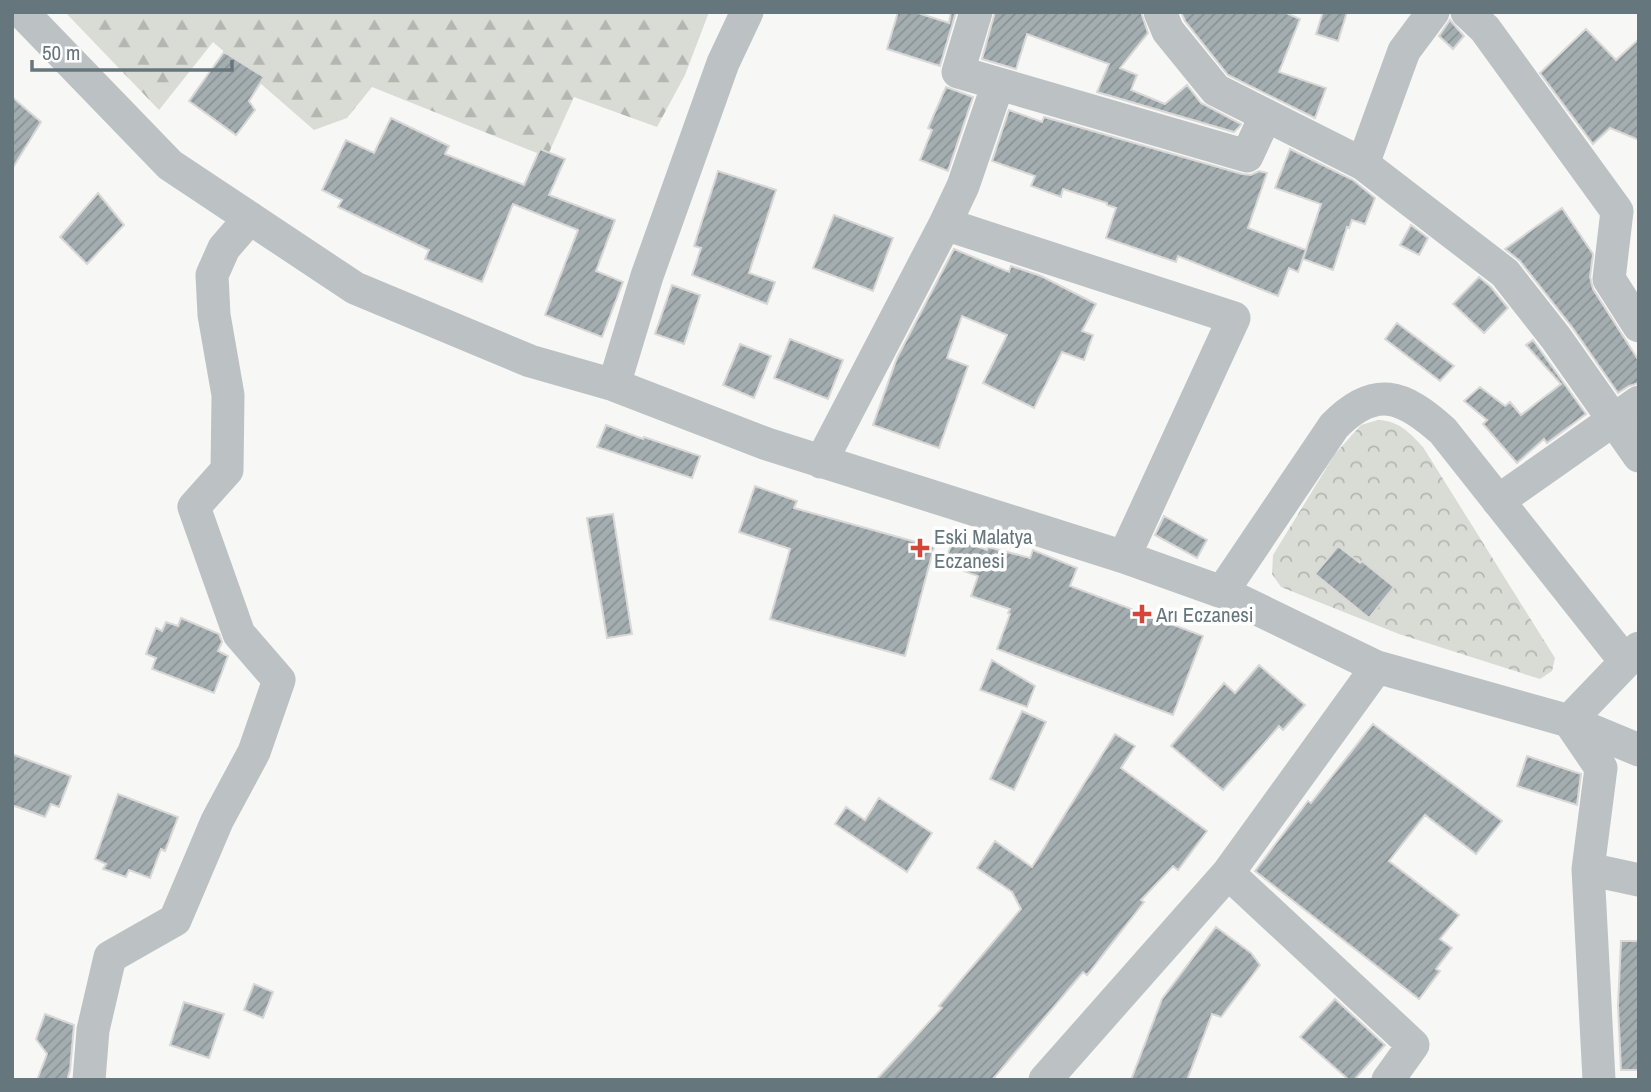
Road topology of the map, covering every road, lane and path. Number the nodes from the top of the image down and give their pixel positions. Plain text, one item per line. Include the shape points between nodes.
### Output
1 (22, 12) edge
2 (747, 12) edge
3 (976, 12) edge
4 (1160, 12) edge
5 (1433, 12) edge
6 (1484, 18) edge
7 (998, 84) junction
8 (1266, 115) junction
9 (1363, 164) junction
10 (250, 218) junction
11 (946, 225) junction
12 (1639, 327) edge
13 (614, 385) junction
14 (1627, 410) edge
15 (1639, 456) edge
16 (821, 461) junction
17 (1498, 501) junction
18 (1124, 557) junction
19 (1222, 592) junction
20 (1632, 654) edge
21 (1377, 667) junction
22 (1569, 721) junction
23 (1639, 750) edge
24 (1588, 869) junction
25 (1228, 873) junction
26 (1639, 880) edge
27 (89, 1080) edge
28 (1045, 1080) edge
29 (1388, 1080) edge
30 (1599, 1080) edge

1 - 10 street via 170,164
2 - 13 street via 723,63 647,276
3 - 7 street via 958,72
4 - 8 street via 1168,31 1216,90
5 - 9 street via 1404,51
6 - 12 street via 1617,211 1609,279
7 - 8 street via 1247,156
7 - 11 street
8 - 9 street
9 - 14 street via 1505,272
10 - 13 street via 355,288 530,361
10 - 27 street via 224,248 212,275 228,396 227,470 194,507 239,634 279,680 254,752 217,821 175,920 110,957 93,1030
11 - 16 street
11 - 18 street via 1234,318
13 - 16 street
14 - 15 street
14 - 17 street
16 - 18 street
17 - 19 street via 1443,431 1421,411 1394,400 1369,399 1334,426
17 - 20 street
18 - 19 street
19 - 21 street
20 - 22 street
21 - 22 street
21 - 25 street
22 - 23 street
22 - 24 street via 1601,768
24 - 26 street
24 - 30 street
25 - 28 street
25 - 29 street via 1413,1045

